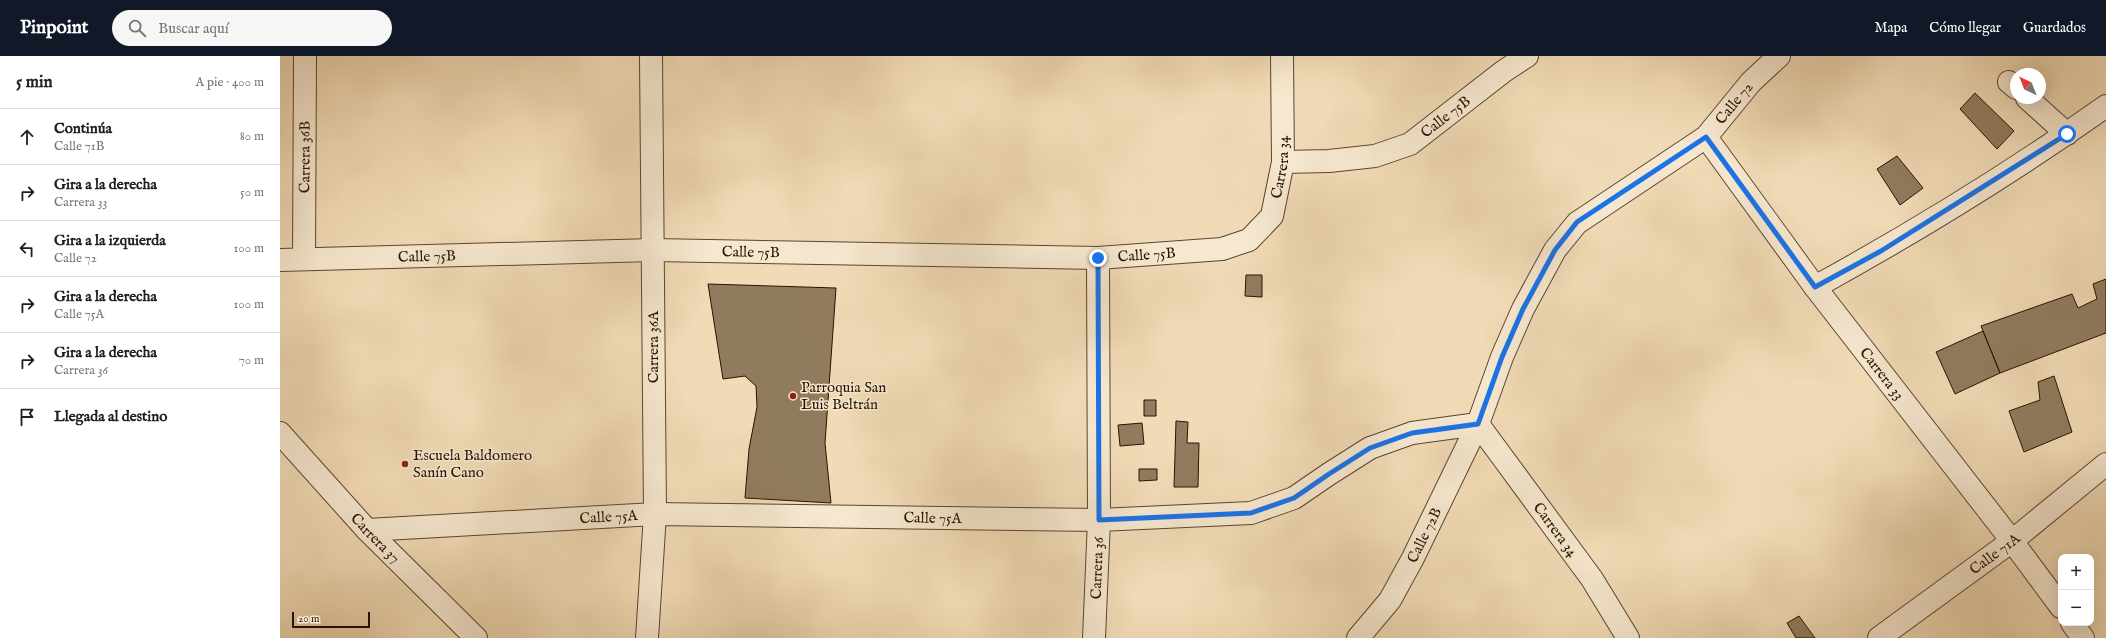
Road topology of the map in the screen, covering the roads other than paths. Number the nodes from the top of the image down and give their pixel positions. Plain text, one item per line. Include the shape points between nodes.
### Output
1 (306, 56) edge
2 (651, 56) edge
3 (1282, 56) edge
4 (1527, 56) edge
5 (1779, 56) edge
6 (2034, 104) edge
7 (2106, 106) edge
8 (2067, 134) junction
9 (1706, 137) junction
10 (1283, 162) junction
11 (1222, 249) joint
12 (653, 250) junction
13 (1098, 258) junction
14 (304, 259) junction
15 (280, 260) edge
16 (1815, 287) junction
17 (1478, 424) junction
18 (280, 433) edge
19 (2106, 464) edge
20 (655, 514) junction
21 (1099, 520) junction
22 (368, 530) junction
23 (2012, 541) junction
24 (2058, 604) edge
25 (2074, 626) edge
26 (476, 638) edge
27 (647, 638) edge
28 (1094, 638) edge
29 (1358, 638) edge
30 (1628, 638) edge
31 (1879, 638) edge
32 (2083, 638) edge

1 - 14 street, Carrera 36B
2 - 12 street, Carrera 36A
3 - 10 street, Carrera 34
4 - 10 street, Calle 75B via 1410,144 1375,156
5 - 9 street, Calle 72 via 1751,82
6 - 8 street
7 - 8 street
8 - 16 street via 1881,251
9 - 16 street, Carrera 33
9 - 17 street, Calle 72 via 1577,222 1555,250 1523,309 1502,357
10 - 11 street, Carrera 34 via 1272,216 1249,240
11 - 13 street, Calle 75B
12 - 13 street, Calle 75B
12 - 14 street, Calle 75B
12 - 20 street, Carrera 36A
13 - 21 street, Carrera 36
14 - 15 street, Calle 75B
16 - 23 street, Carrera 33
17 - 21 street, Calle 75A via 1412,433 1370,448 1294,498 1251,513
17 - 29 street, Calle 72B via 1390,600
17 - 30 street, Carrera 34 via 1592,579
18 - 22 street, Carrera 37
19 - 23 street, Calle 71A
20 - 21 street, Calle 75A
20 - 22 street, Calle 75A
20 - 27 street, Carrera 36A
21 - 28 street, Carrera 36
22 - 26 street, Carrera 37
23 - 24 street, Carrera 33
23 - 31 street, Calle 71A
25 - 32 street

